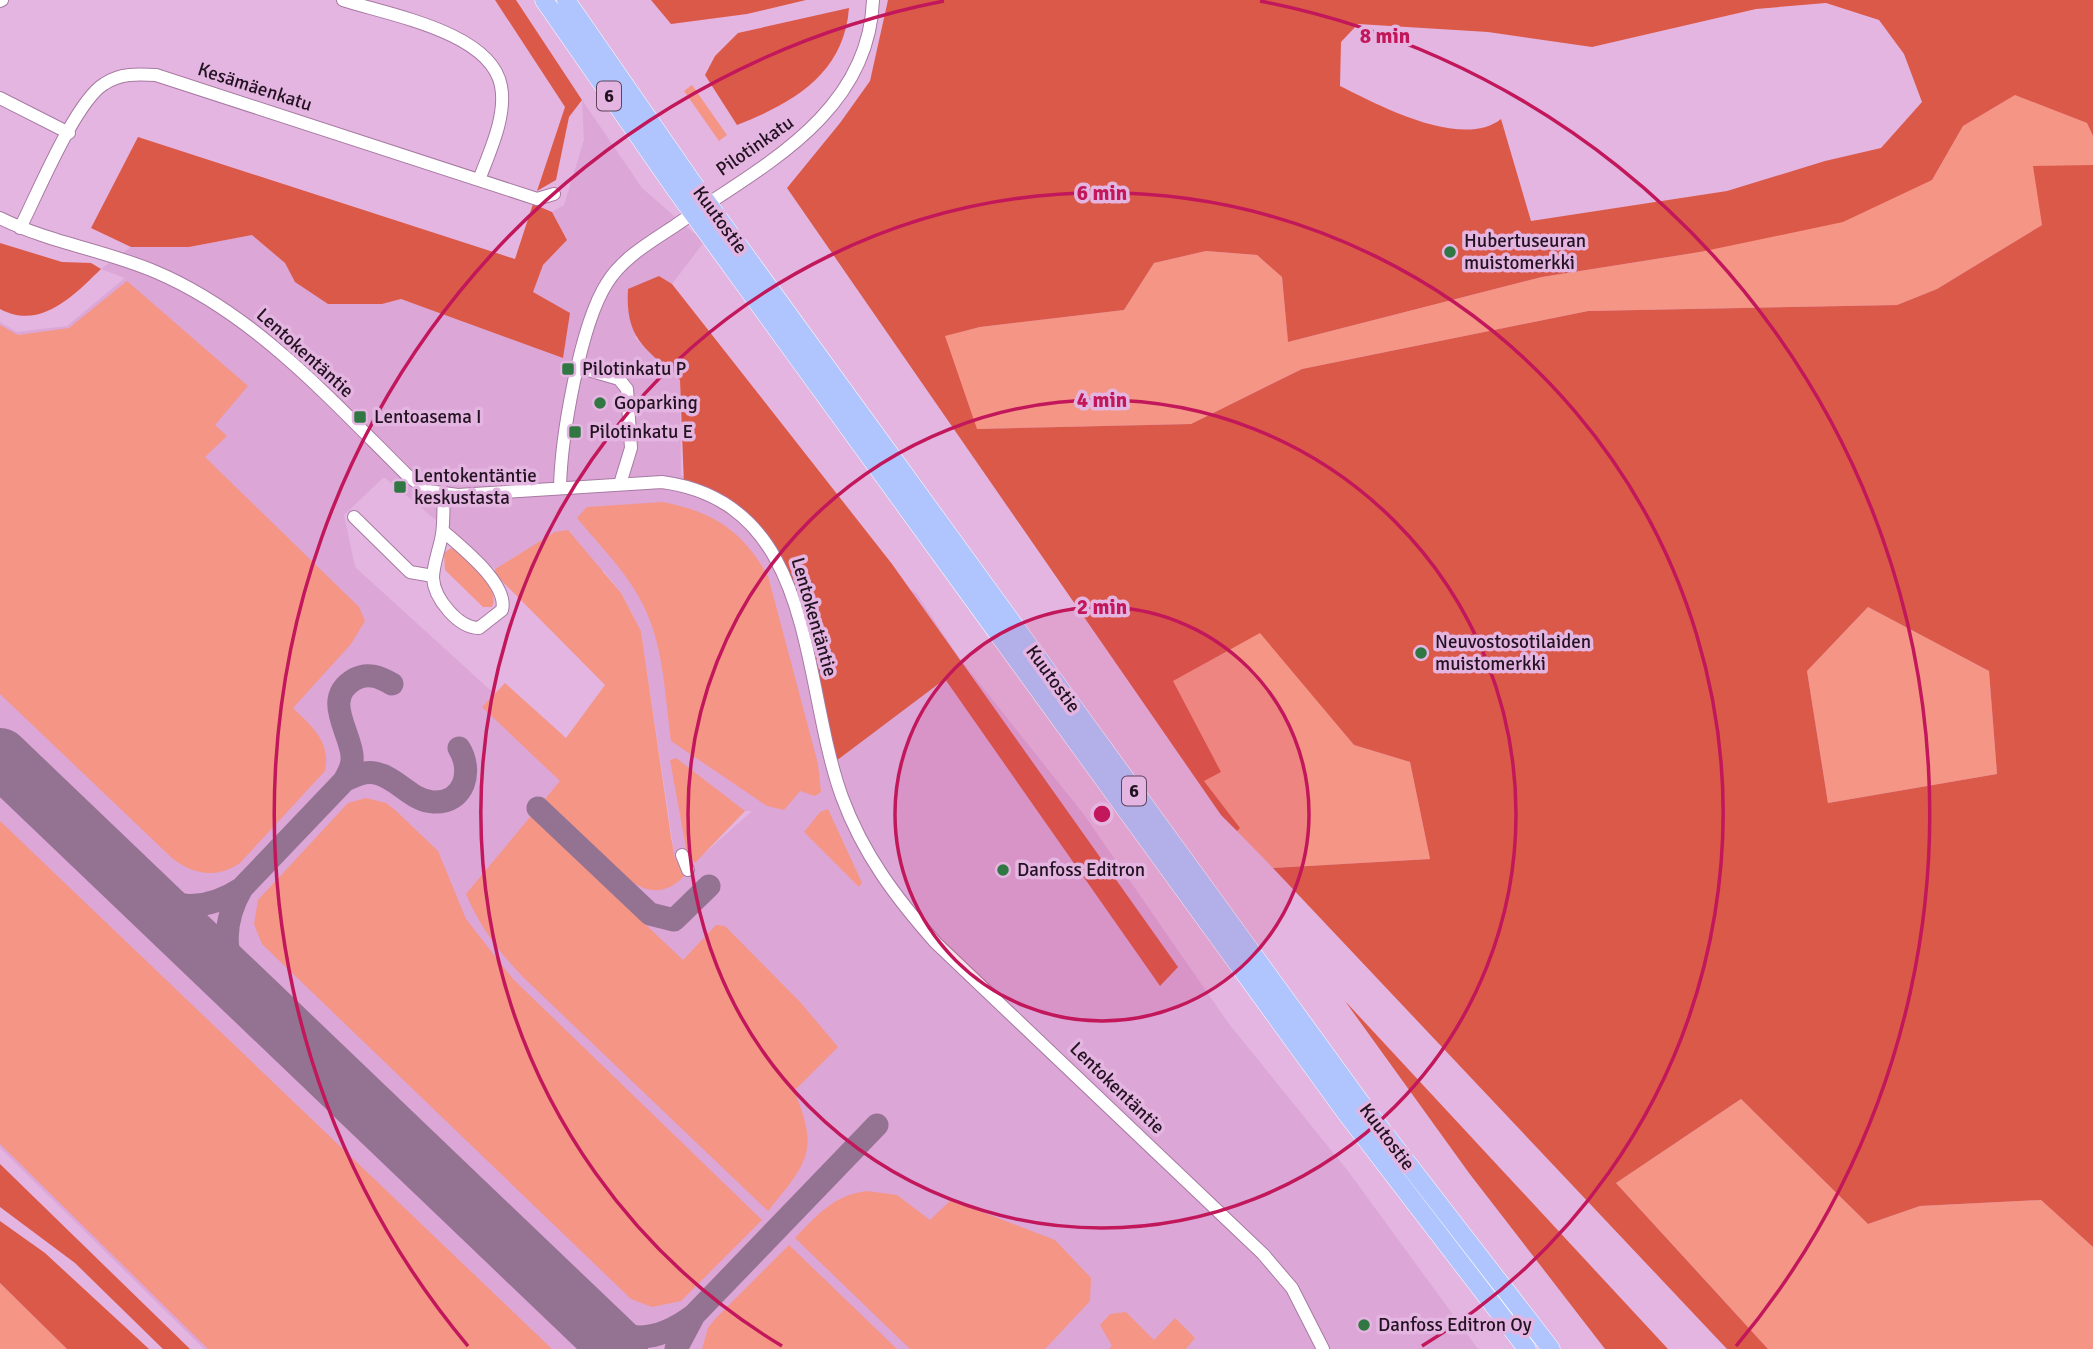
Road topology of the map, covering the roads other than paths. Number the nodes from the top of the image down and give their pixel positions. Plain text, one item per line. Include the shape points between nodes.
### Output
1 (344, 0) edge
2 (544, 0) edge
3 (566, 0) edge
4 (873, 0) edge
5 (0, 98) edge
6 (69, 133) junction
7 (479, 180) junction
8 (554, 194) dead end
9 (0, 218) edge
10 (20, 228) junction
11 (717, 232) junction
12 (578, 368) junction
13 (620, 484) junction
14 (560, 488) junction
15 (444, 495) junction
16 (354, 517) dead end
17 (443, 531) junction
18 (433, 576) junction
19 (682, 855) dead end
20 (688, 870) dead end
21 (1322, 1349) edge
22 (1527, 1349) edge
23 (1551, 1349) edge

1 - 7 street via 469,42 485,54 502,87 501,114
2 - 11 highway, Kuutostie / 6, bridge via 676,190
3 - 11 highway, Kuutostie / 6, bridge via 690,178
4 - 12 street, Pilotinkatu via 865,45 828,113 786,149 631,256 607,282 594,309
5 - 6 street
6 - 7 street, Kesämäenkatu via 103,84 124,75 156,75
6 - 10 street, Kesämäenkatu
7 - 8 street, Kesämäenkatu via 537,199
9 - 10 street, Lentokentäntie
10 - 15 street, Lentokentäntie via 155,272 224,307 297,369 407,475 428,491
11 - 22 highway, Kuutostie / 6 via 1346,1114
11 - 23 highway, Kuutostie / 6 via 1361,1103
12 - 13 street via 619,379 627,389 631,448
12 - 14 street, Pilotinkatu
13 - 14 street, Lentokentäntie
13 - 21 street, Lentokentäntie via 662,482 718,497 765,538 786,576 841,794 875,869 936,943 1263,1254 1292,1288
14 - 15 street, Lentokentäntie
15 - 17 street
16 - 18 street via 410,572
17 - 18 street
17 - 18 street via 482,567 501,593 502,610 474,628 442,602
19 - 20 street

